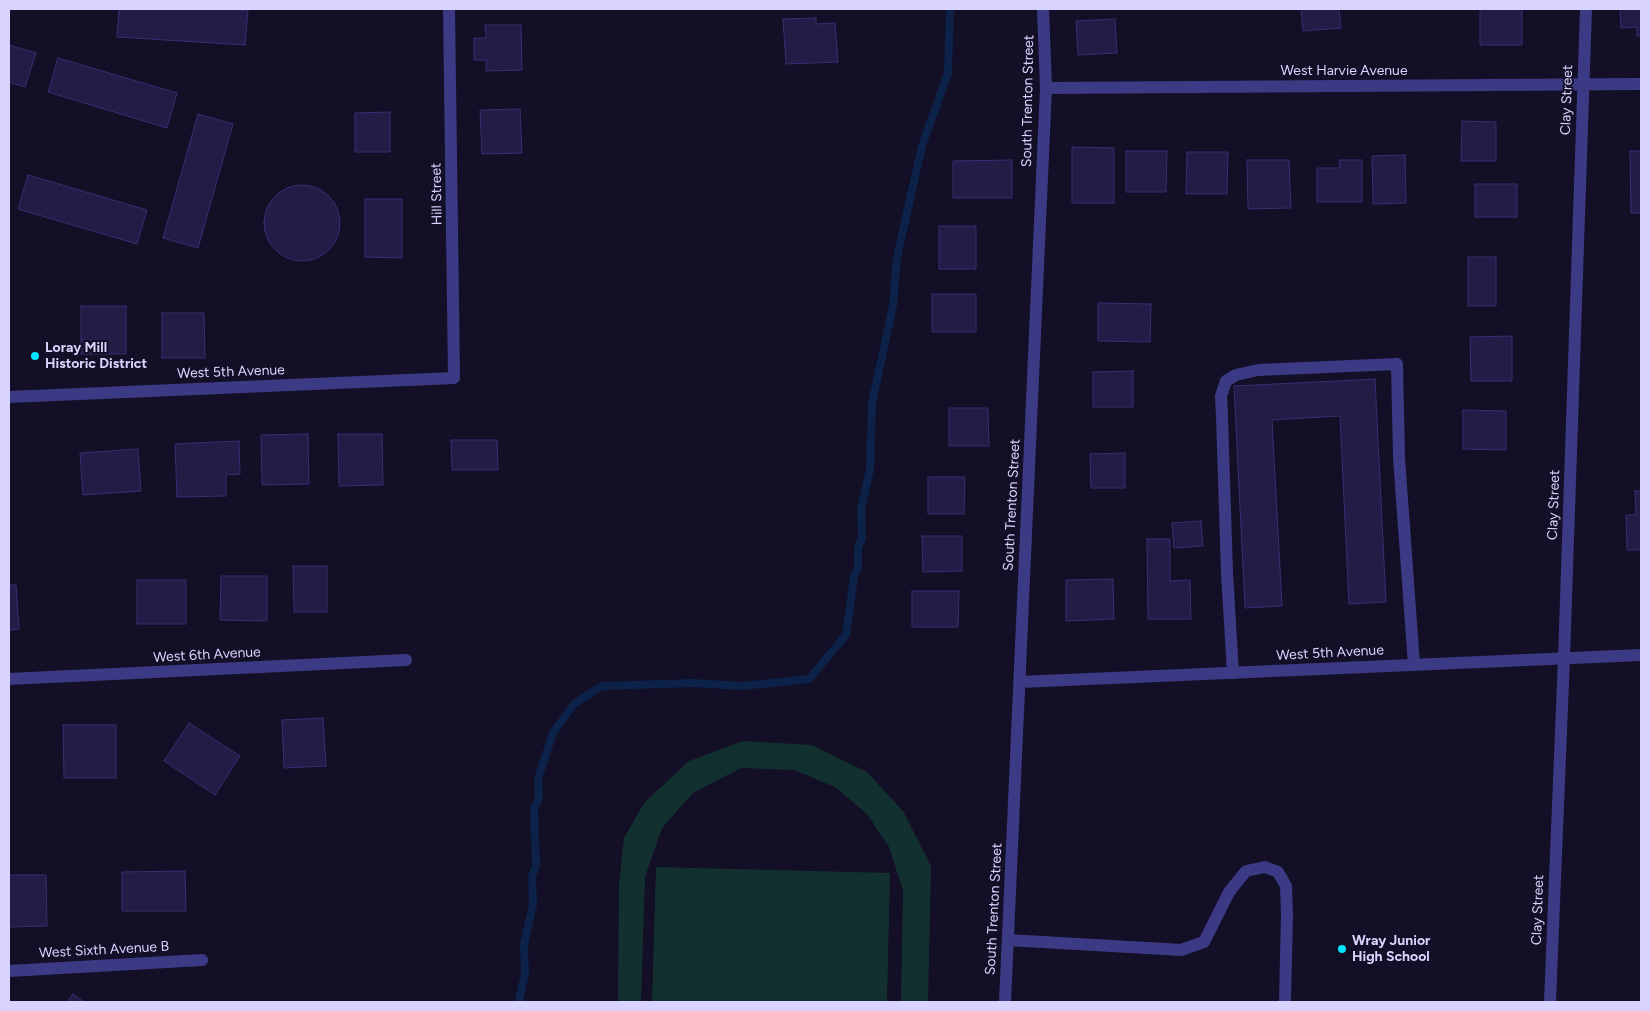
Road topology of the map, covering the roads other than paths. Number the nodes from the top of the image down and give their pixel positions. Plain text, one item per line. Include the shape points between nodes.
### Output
1 (449, 9) edge
2 (1043, 9) edge
3 (1586, 9) edge
4 (1641, 84) edge
5 (1583, 85) junction
6 (1046, 88) junction
7 (454, 378) joint
8 (9, 397) edge
9 (1641, 655) edge
10 (1564, 658) junction
11 (406, 660) dead end
12 (1414, 665) junction
13 (1233, 673) junction
14 (9, 679) edge
15 (1020, 682) junction
16 (1008, 940) junction
17 (202, 960) dead end
18 (9, 971) edge
19 (1005, 1002) edge
20 (1285, 1002) edge
21 (1550, 1002) edge

1 - 7 street, Hill Street
2 - 6 street, South Trenton Street
3 - 5 street, Clay Street
4 - 5 street, West Harvie Avenue
5 - 6 street, West Harvie Avenue
5 - 10 street, Clay Street
6 - 15 street, South Trenton Street
7 - 8 street, West 5th Avenue
9 - 10 street, West 5th Avenue
10 - 12 street, West 5th Avenue
10 - 21 street, Clay Street
11 - 14 street, West 6th Avenue
12 - 13 street, West 5th Avenue
12 - 13 street via 1399,458 1397,364 1387,364 1258,370 1226,381 1221,396
13 - 15 street, West 5th Avenue
15 - 16 street, South Trenton Street
16 - 19 street, South Trenton Street
16 - 20 street via 1181,950 1204,942 1229,892 1246,871 1265,867 1278,872 1286,886
17 - 18 street, West Sixth Avenue B

